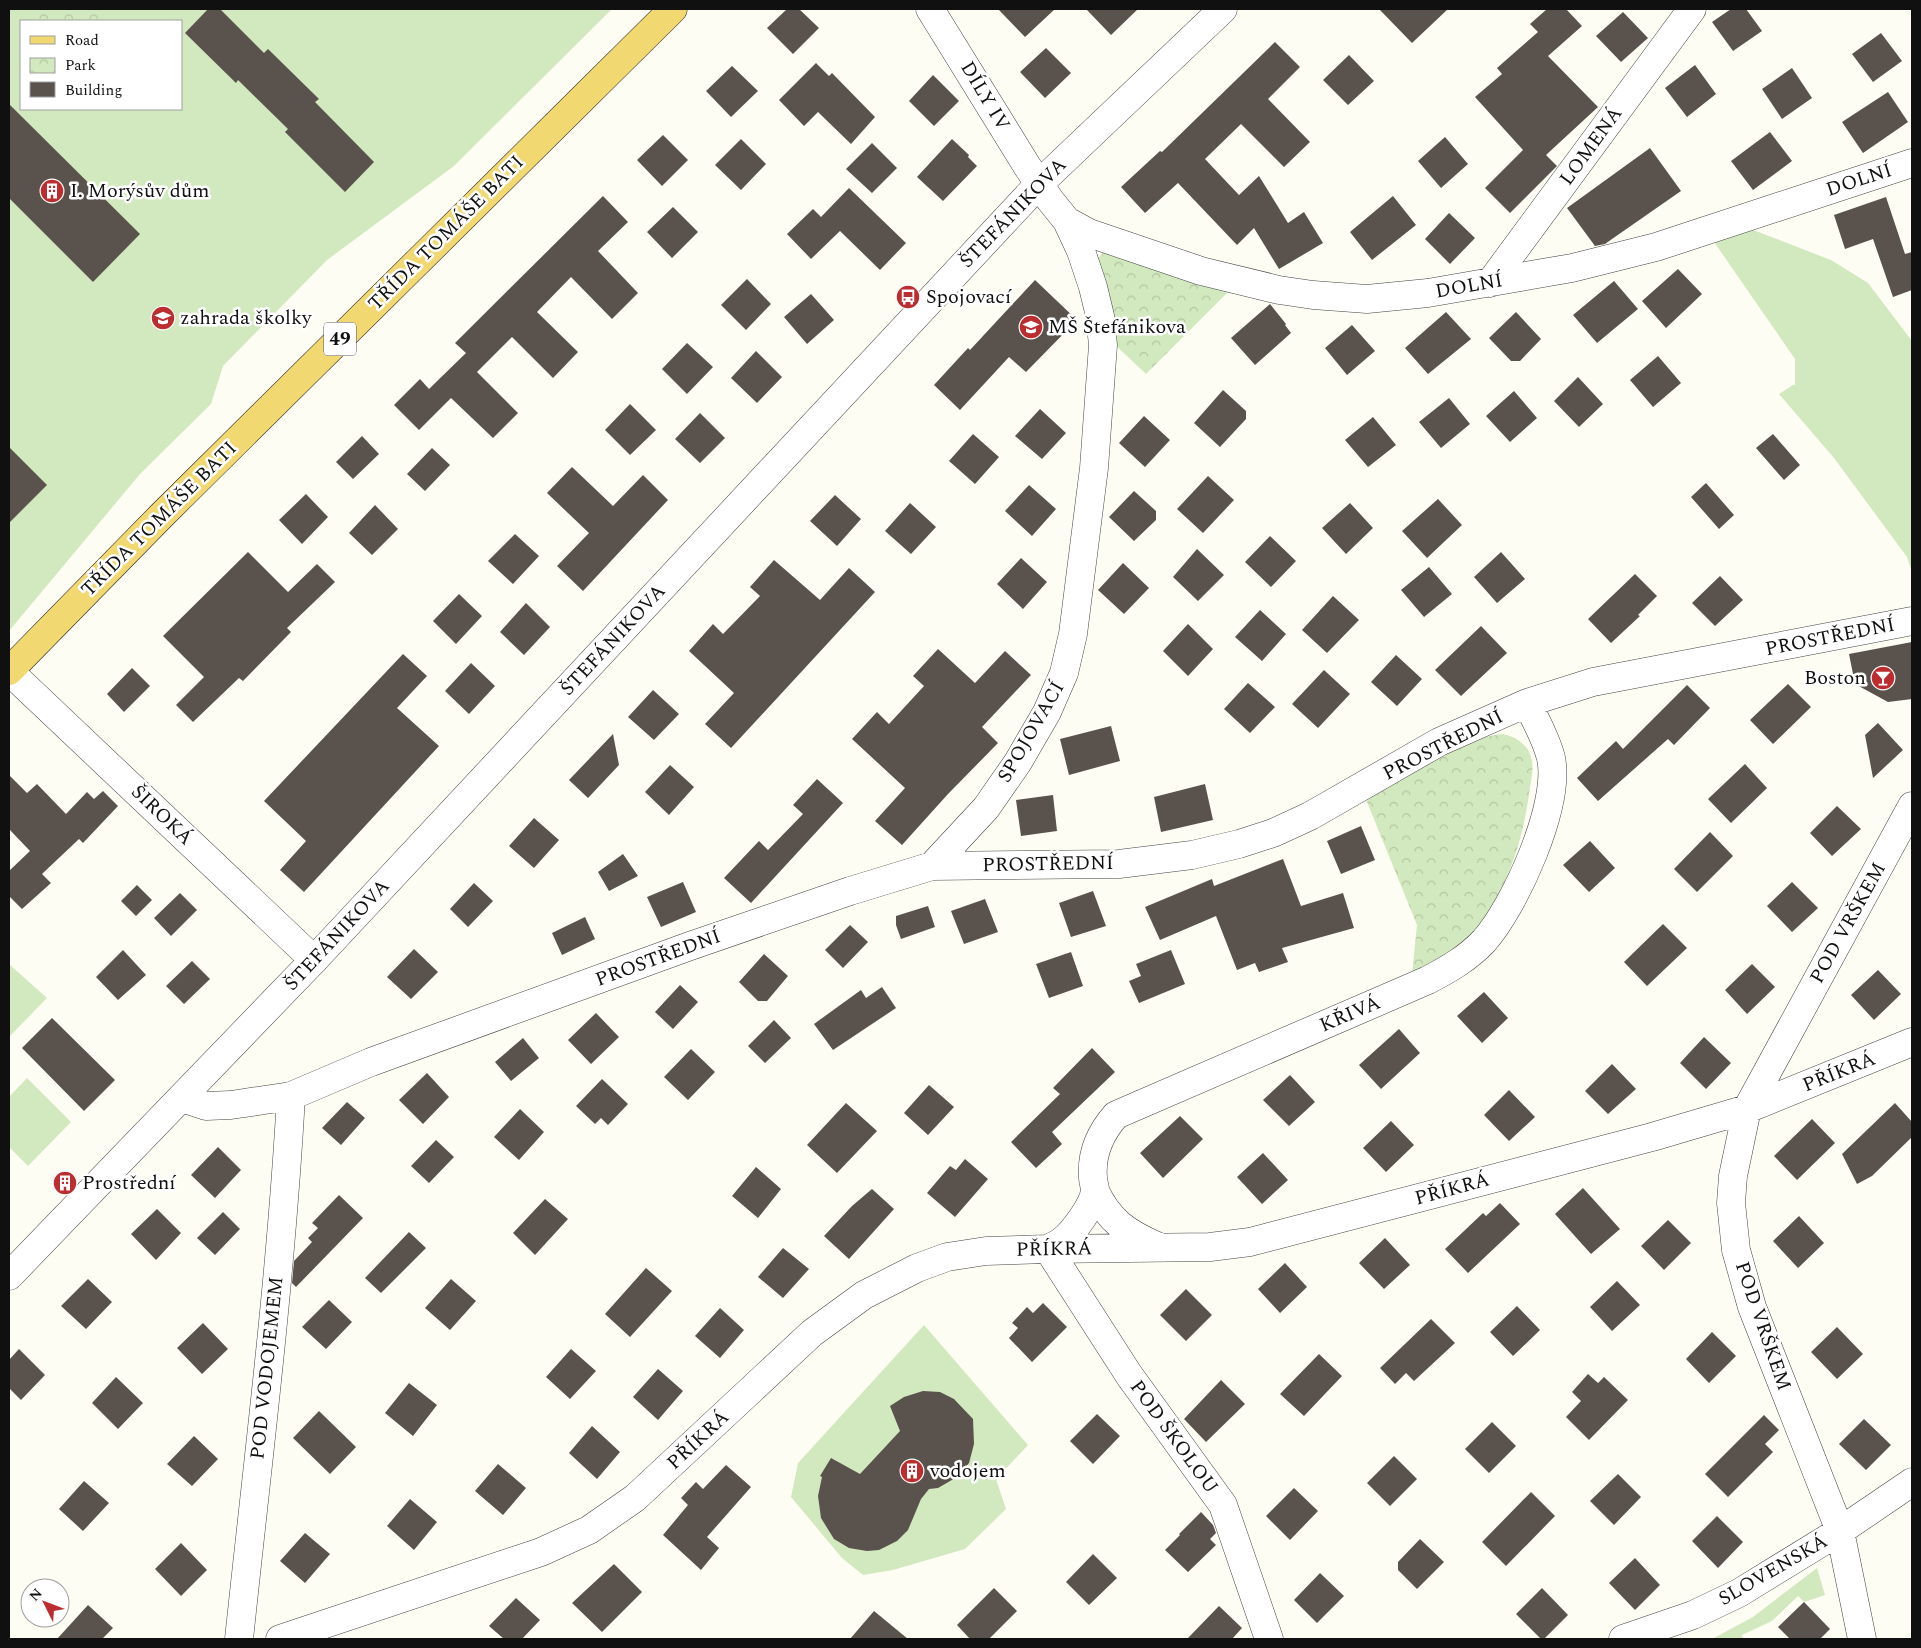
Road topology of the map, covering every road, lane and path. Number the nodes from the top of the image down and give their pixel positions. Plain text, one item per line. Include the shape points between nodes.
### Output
1 (673, 9) edge
2 (930, 9) edge
3 (1223, 9) edge
4 (1692, 9) edge
5 (1912, 163) edge
6 (1039, 184) junction
7 (1067, 221) junction
8 (1490, 283) junction
9 (1912, 621) edge
10 (9, 671) edge
11 (1527, 703) junction
12 (1912, 806) edge
13 (932, 866) junction
14 (314, 960) junction
15 (1912, 1042) edge
16 (291, 1096) junction
17 (182, 1098) junction
18 (1747, 1109) junction
19 (1095, 1191) junction
20 (1160, 1247) junction
21 (1048, 1248) junction
22 (9, 1276) edge
23 (1912, 1482) edge
24 (1840, 1531) junction
25 (239, 1639) edge
26 (280, 1639) edge
27 (1269, 1639) edge
28 (1623, 1639) edge
29 (1862, 1639) edge

1 - 10 main road, TŘÍDA TOMÁŠE BATI / 49 via 160,516
2 - 6 street, DÍLY IV
3 - 6 street, ŠTEFÁNIKOVA
4 - 8 street, LOMENÁ
5 - 8 street, DOLNÍ via 1656,247 1572,268
6 - 7 street, DOLNÍ
6 - 14 street, ŠTEFÁNIKOVA
7 - 8 street, DOLNÍ via 1107,239 1201,271 1262,287 1314,295 1367,299 1428,294
7 - 13 street, SPOJOVACÍ via 1093,287 1103,345 1094,468 1071,644 1064,673 1047,712 1018,762 986,808
9 - 11 street, PROSTŘEDNÍ via 1594,682
10 - 14 street, ŠIROKÁ
11 - 13 street, PROSTŘEDNÍ via 1439,742 1310,816 1240,844 1192,855 1119,864
11 - 19 street, KŘIVÁ via 1542,732 1551,760 1551,785 1536,844 1519,887 1484,941 1455,965 1428,980 1116,1115 1097,1143 1093,1163
12 - 18 street, POD VRŠKEM
13 - 16 street, PROSTŘEDNÍ via 690,946 381,1059
14 - 17 street, ŠTEFÁNIKOVA
15 - 18 street, PŘÍKRÁ
16 - 17 street, PROSTŘEDNÍ via 214,1106
16 - 25 street, POD VODOJEMEM via 284,1202
17 - 22 street, ŠTEFÁNIKOVA
18 - 20 street, PŘÍKRÁ via 1250,1242 1210,1247
18 - 24 street, POD VRŠKEM via 1733,1176 1731,1203 1736,1250 1752,1307
19 - 20 street via 1103,1207 1118,1224 1134,1236
19 - 21 street, KŘIVÁ via 1074,1230
20 - 21 street, PŘÍKRÁ
21 - 26 street, PŘÍKRÁ via 947,1256 864,1295 812,1333 635,1498 589,1530 541,1552
21 - 27 street, POD ŠKOLOU via 1129,1375 1223,1505
23 - 24 street, SLOVENSKÁ
24 - 28 street, SLOVENSKÁ via 1740,1593 1693,1615
24 - 29 street, POD VRŠKEM

